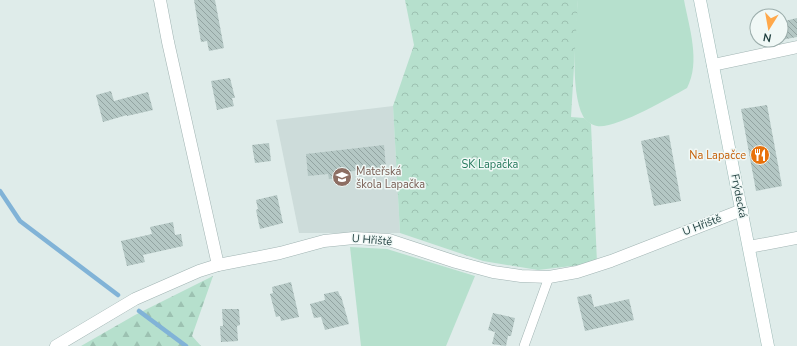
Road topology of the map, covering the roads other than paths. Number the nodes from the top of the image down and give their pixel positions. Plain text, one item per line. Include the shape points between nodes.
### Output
1 (160, 0) edge
2 (700, 0) edge
3 (797, 47) edge
4 (713, 66) junction
5 (742, 210) junction
6 (797, 238) edge
7 (749, 247) junction
8 (218, 265) junction
9 (549, 277) junction
10 (56, 346) edge
11 (524, 346) edge
12 (768, 346) edge

1 - 8 street
2 - 4 street, Frýdecká
3 - 4 street
4 - 5 street, Frýdecká
5 - 7 street, Frýdecká
5 - 9 street, U Hřiště via 611,261 577,272
6 - 7 street
7 - 12 street, Frýdecká
8 - 9 street, U Hřiště via 324,241 370,238 389,240 493,272
8 - 10 street, U Hřiště via 135,299
9 - 11 lane

